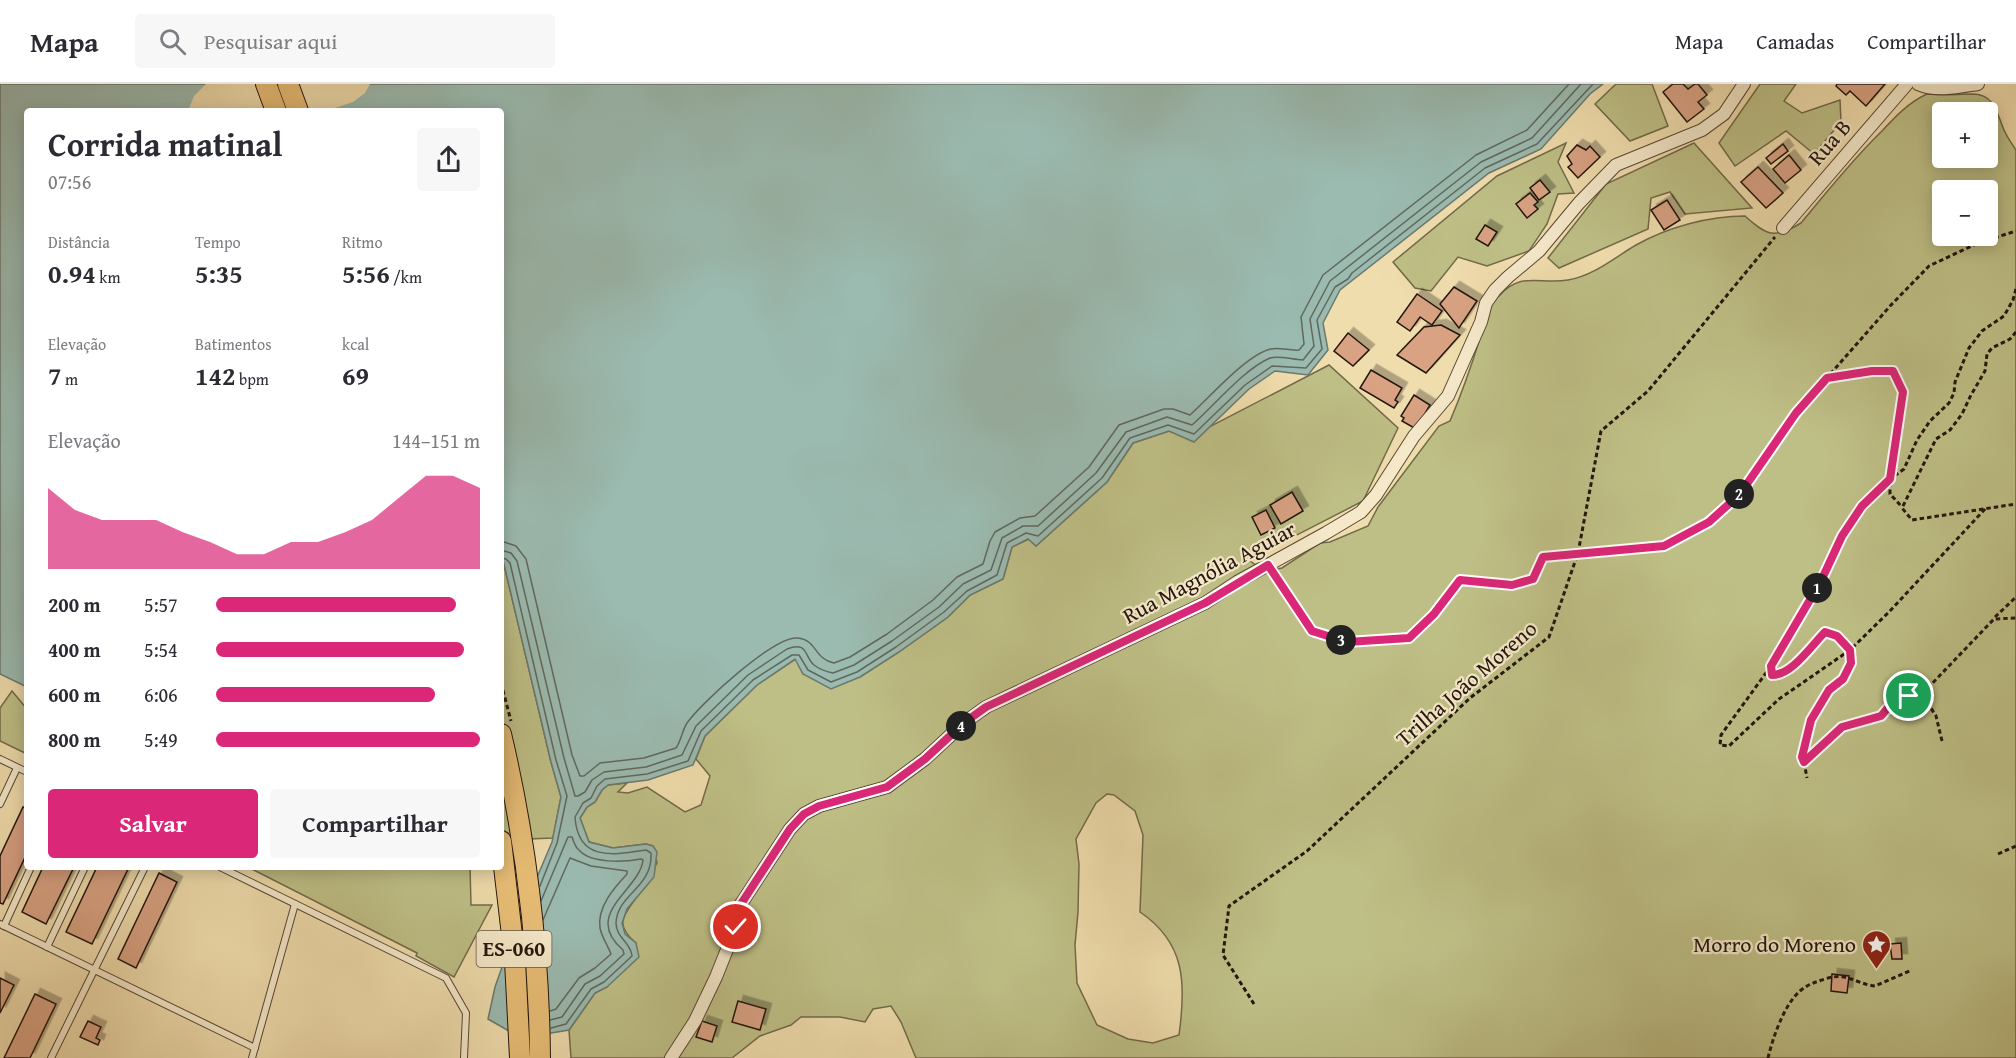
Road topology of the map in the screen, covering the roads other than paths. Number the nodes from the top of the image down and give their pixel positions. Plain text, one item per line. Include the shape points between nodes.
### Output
1 (266, 84) edge
2 (288, 84) edge
3 (1744, 84) edge
4 (1907, 84) edge
5 (1918, 84) edge
6 (1978, 84) edge
7 (275, 108) edge
8 (297, 108) edge
9 (1783, 228) road end
10 (504, 748) edge
11 (0, 759) edge
12 (17, 768) junction
13 (24, 771) edge
14 (0, 804) edge
15 (504, 867) edge
16 (30, 870) edge
17 (84, 870) edge
18 (145, 870) edge
19 (226, 870) edge
20 (295, 904) junction
21 (2, 925) edge
22 (47, 946) junction
23 (95, 970) junction
24 (255, 1048) junction
25 (51, 1058) edge
26 (252, 1058) edge
27 (464, 1058) edge
28 (519, 1058) edge
29 (540, 1058) edge
30 (671, 1058) edge

1 - 7 main road
2 - 8 main road
3 - 30 street, Rua Magnólia Aguiar via 1724,114 1702,130 1617,165 1545,245 1495,290 1448,396 1414,436 1361,512 1205,603 986,707 887,787 804,814 739,907 736,927 716,977 695,1021
4 - 9 street, Rua B
5 - 6 street via 1942,89
10 - 29 main road, ES-060 via 530,896
11 - 12 lane
12 - 13 lane
12 - 14 lane
15 - 28 main road, ES-060 via 515,961
16 - 21 lane
17 - 22 lane
18 - 23 lane
19 - 20 lane
20 - 24 lane
20 - 27 lane via 446,978 466,1013
21 - 22 lane
22 - 23 lane
23 - 24 lane
23 - 25 lane
24 - 26 lane

